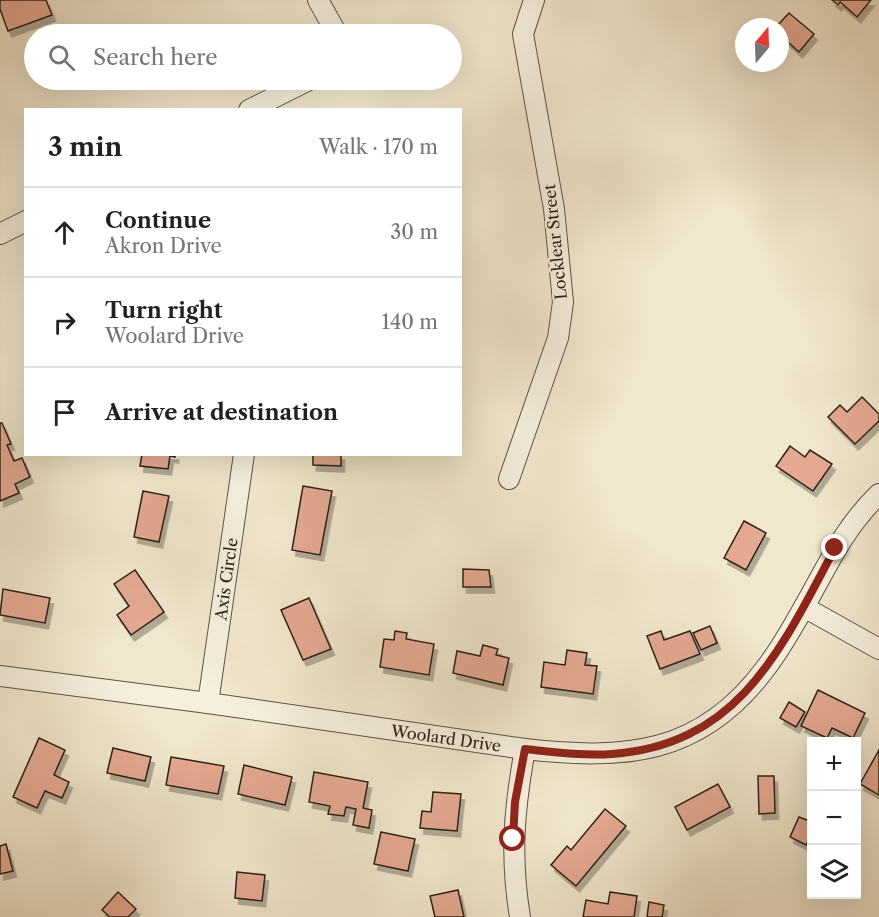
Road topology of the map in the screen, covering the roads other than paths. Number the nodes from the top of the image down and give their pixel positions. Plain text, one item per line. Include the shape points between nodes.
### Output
1 (318, 0) edge
2 (534, 0) edge
3 (332, 24) edge
4 (289, 90) edge
5 (253, 108) edge
6 (24, 222) edge
7 (0, 234) edge
8 (244, 456) edge
9 (509, 479) dead end
10 (879, 494) edge
11 (804, 607) junction
12 (879, 649) edge
13 (0, 676) edge
14 (208, 703) junction
15 (525, 749) junction
16 (520, 917) edge

1 - 3 street
2 - 9 street, Locklear Street via 523,34 554,209 563,302 558,338
4 - 5 street
6 - 7 street
8 - 14 street, Axis Circle
10 - 11 street, Woolard Drive via 835,548
11 - 12 street
11 - 15 street, Woolard Drive via 746,693 694,732 654,747 612,754 575,755
13 - 14 street, Woolard Drive
14 - 15 street, Woolard Drive
15 - 16 street via 513,839

